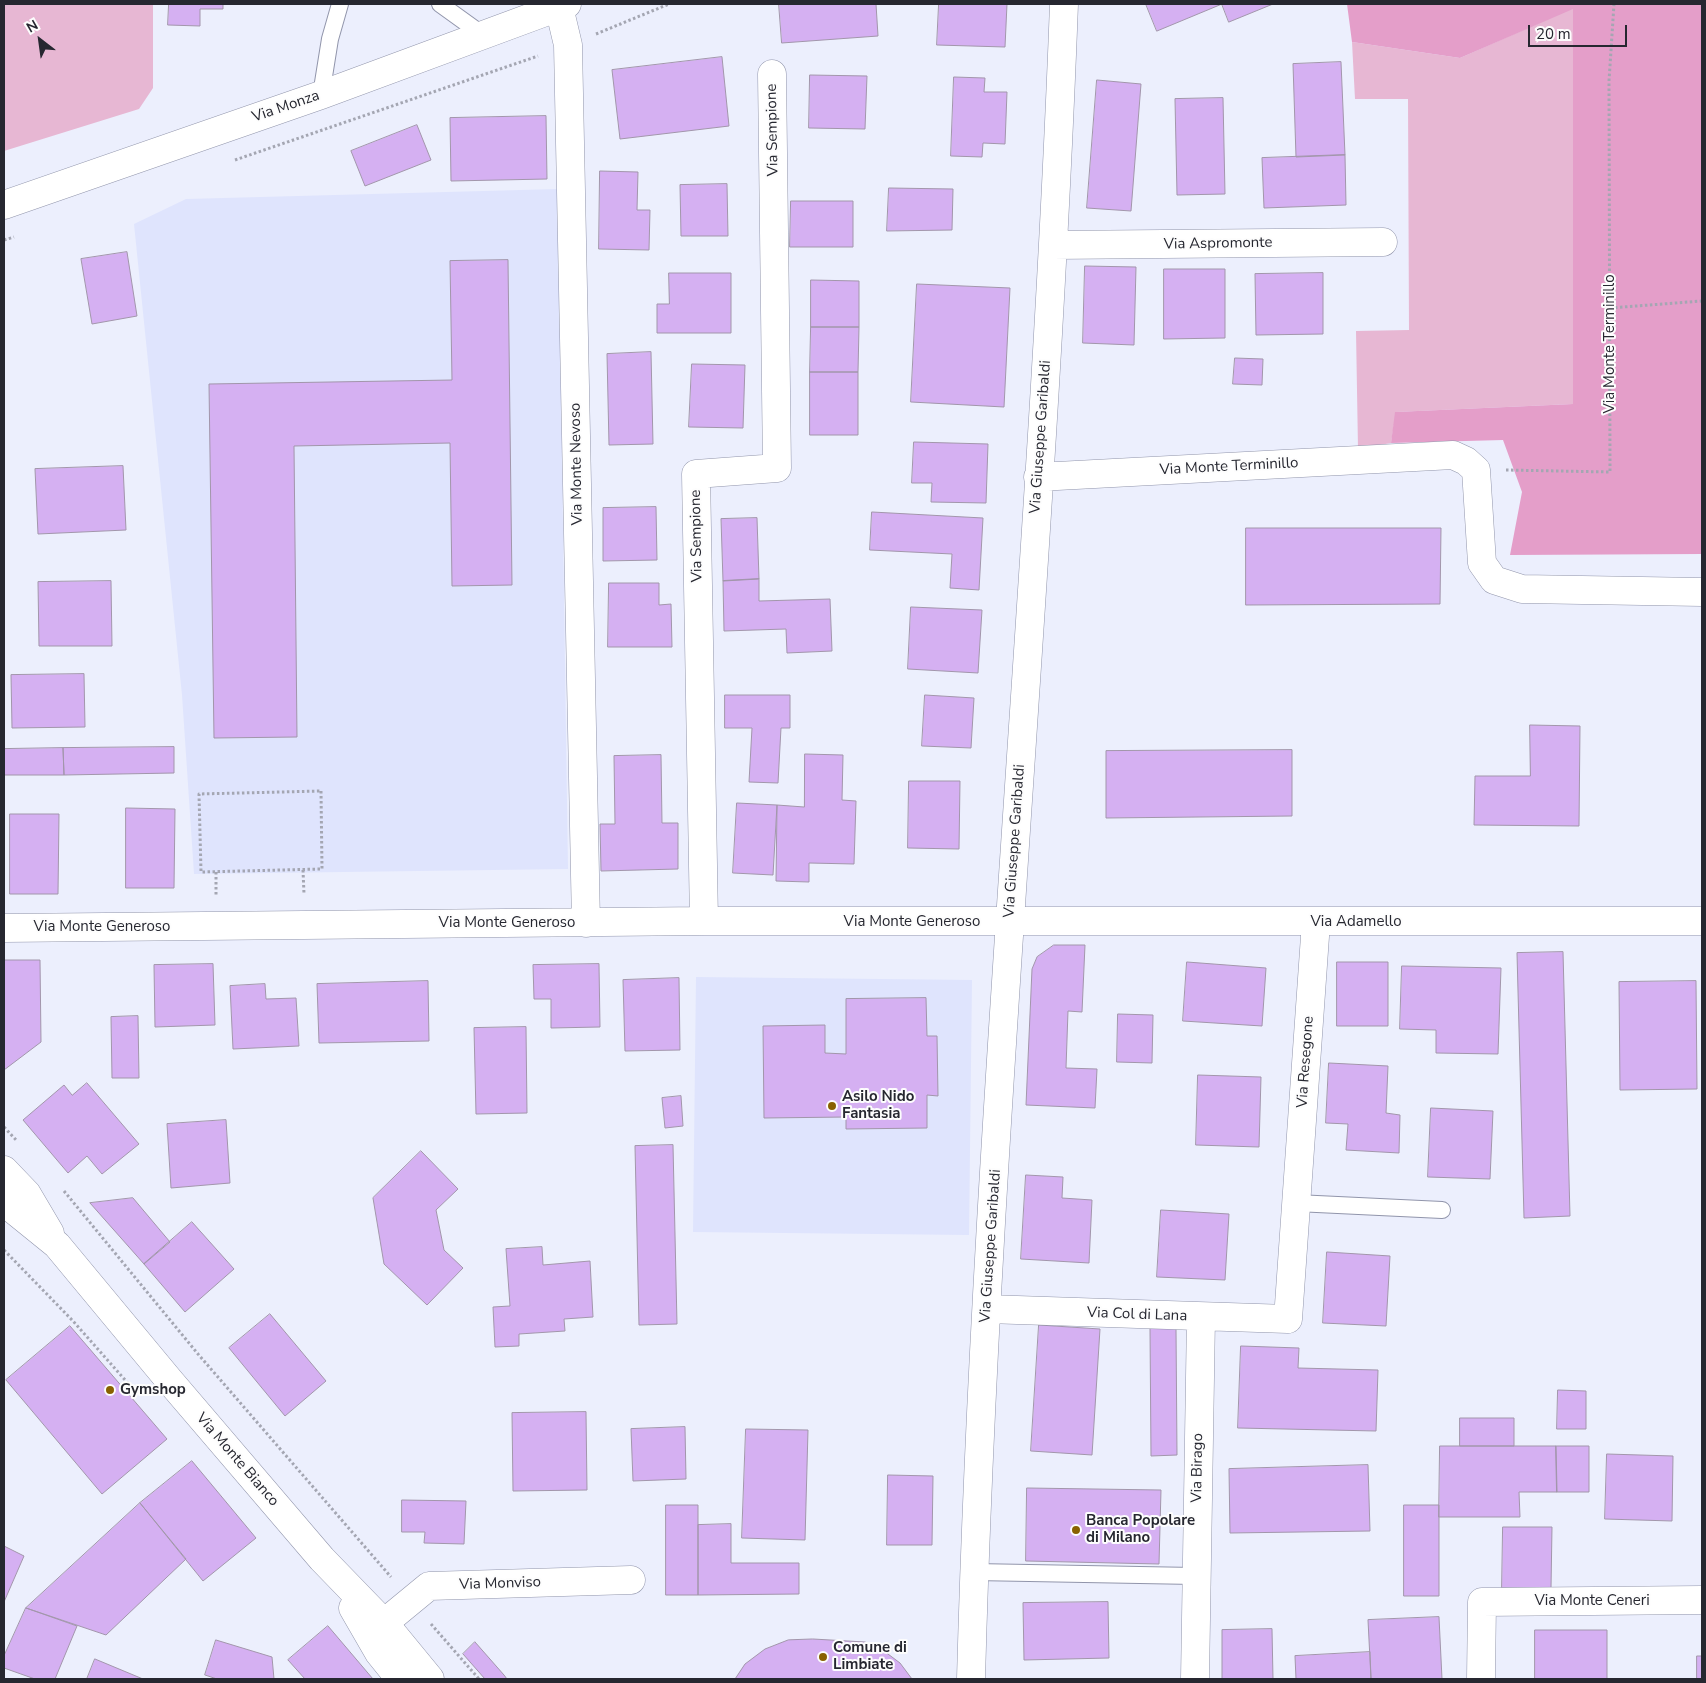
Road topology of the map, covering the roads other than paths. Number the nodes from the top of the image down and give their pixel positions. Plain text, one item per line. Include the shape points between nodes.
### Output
1 (340, 4) edge
2 (440, 4) edge
3 (1064, 4) edge
4 (563, 5) edge
5 (483, 35) junction
6 (772, 74) dead end
7 (322, 95) junction
8 (42, 192) junction
9 (4, 198) edge
10 (4, 205) edge
11 (1383, 242) dead end
12 (1053, 245) junction
13 (1038, 477) junction
14 (1702, 592) edge
15 (704, 921) junction
16 (1702, 921) edge
17 (586, 922) junction
18 (1010, 922) junction
19 (1316, 922) junction
20 (4, 928) edge
21 (4, 1170) edge
22 (4, 1202) edge
23 (1296, 1203) junction
24 (1442, 1210) dead end
25 (57, 1245) junction
26 (987, 1309) junction
27 (1201, 1317) junction
28 (1288, 1319) joint
29 (322, 1558) junction
30 (974, 1572) junction
31 (1195, 1576) junction
32 (631, 1580) dead end
33 (1702, 1600) edge
34 (384, 1624) junction
35 (400, 1679) edge
36 (430, 1679) edge
37 (971, 1679) edge
38 (1195, 1679) edge
39 (1481, 1679) edge

1 - 7 lane via 330,39
2 - 5 lane
3 - 12 street, Via Giuseppe Garibaldi
4 - 5 street, Via Monza
4 - 17 street, Via Monte Nevoso via 568,46
5 - 7 street, Via Monza
6 - 15 street, Via Sempione via 777,468 696,474
7 - 8 street, Via Monza
8 - 9 street
8 - 10 street, Via Monza
11 - 12 street, Via Aspromonte
12 - 13 street, Via Giuseppe Garibaldi
13 - 14 street, Via Monte Terminillo via 1453,455 1466,460 1476,470 1482,563 1494,580 1522,589
13 - 18 street, Via Giuseppe Garibaldi
15 - 17 street, Via Monte Generoso
15 - 18 street, Via Monte Generoso
16 - 19 street, Via Adamello
17 - 20 street, Via Monte Generoso
18 - 19 street, Via Adamello
18 - 26 street, Via Giuseppe Garibaldi
19 - 23 street, Via Resegone
21 - 25 street, Via Monte Bianco via 28,1194
22 - 25 street, Via Monte Bianco
23 - 24 lane
23 - 28 street, Via Resegone
25 - 29 street, Via Monte Bianco via 168,1380
26 - 27 street, Via Col di Lana
26 - 30 street, Via Giuseppe Garibaldi
27 - 28 street, Via Col di Lana
27 - 31 street, Via Birago
29 - 34 street, Via Monte Bianco
29 - 35 street, Via Monte Bianco via 379,1653
30 - 31 lane
30 - 37 street, Via Giuseppe Garibaldi
31 - 38 street, Via Birago
32 - 34 street, Via Monviso via 428,1586
33 - 39 street, Via Monte Ceneri via 1482,1602
34 - 36 street, Via Monte Bianco

